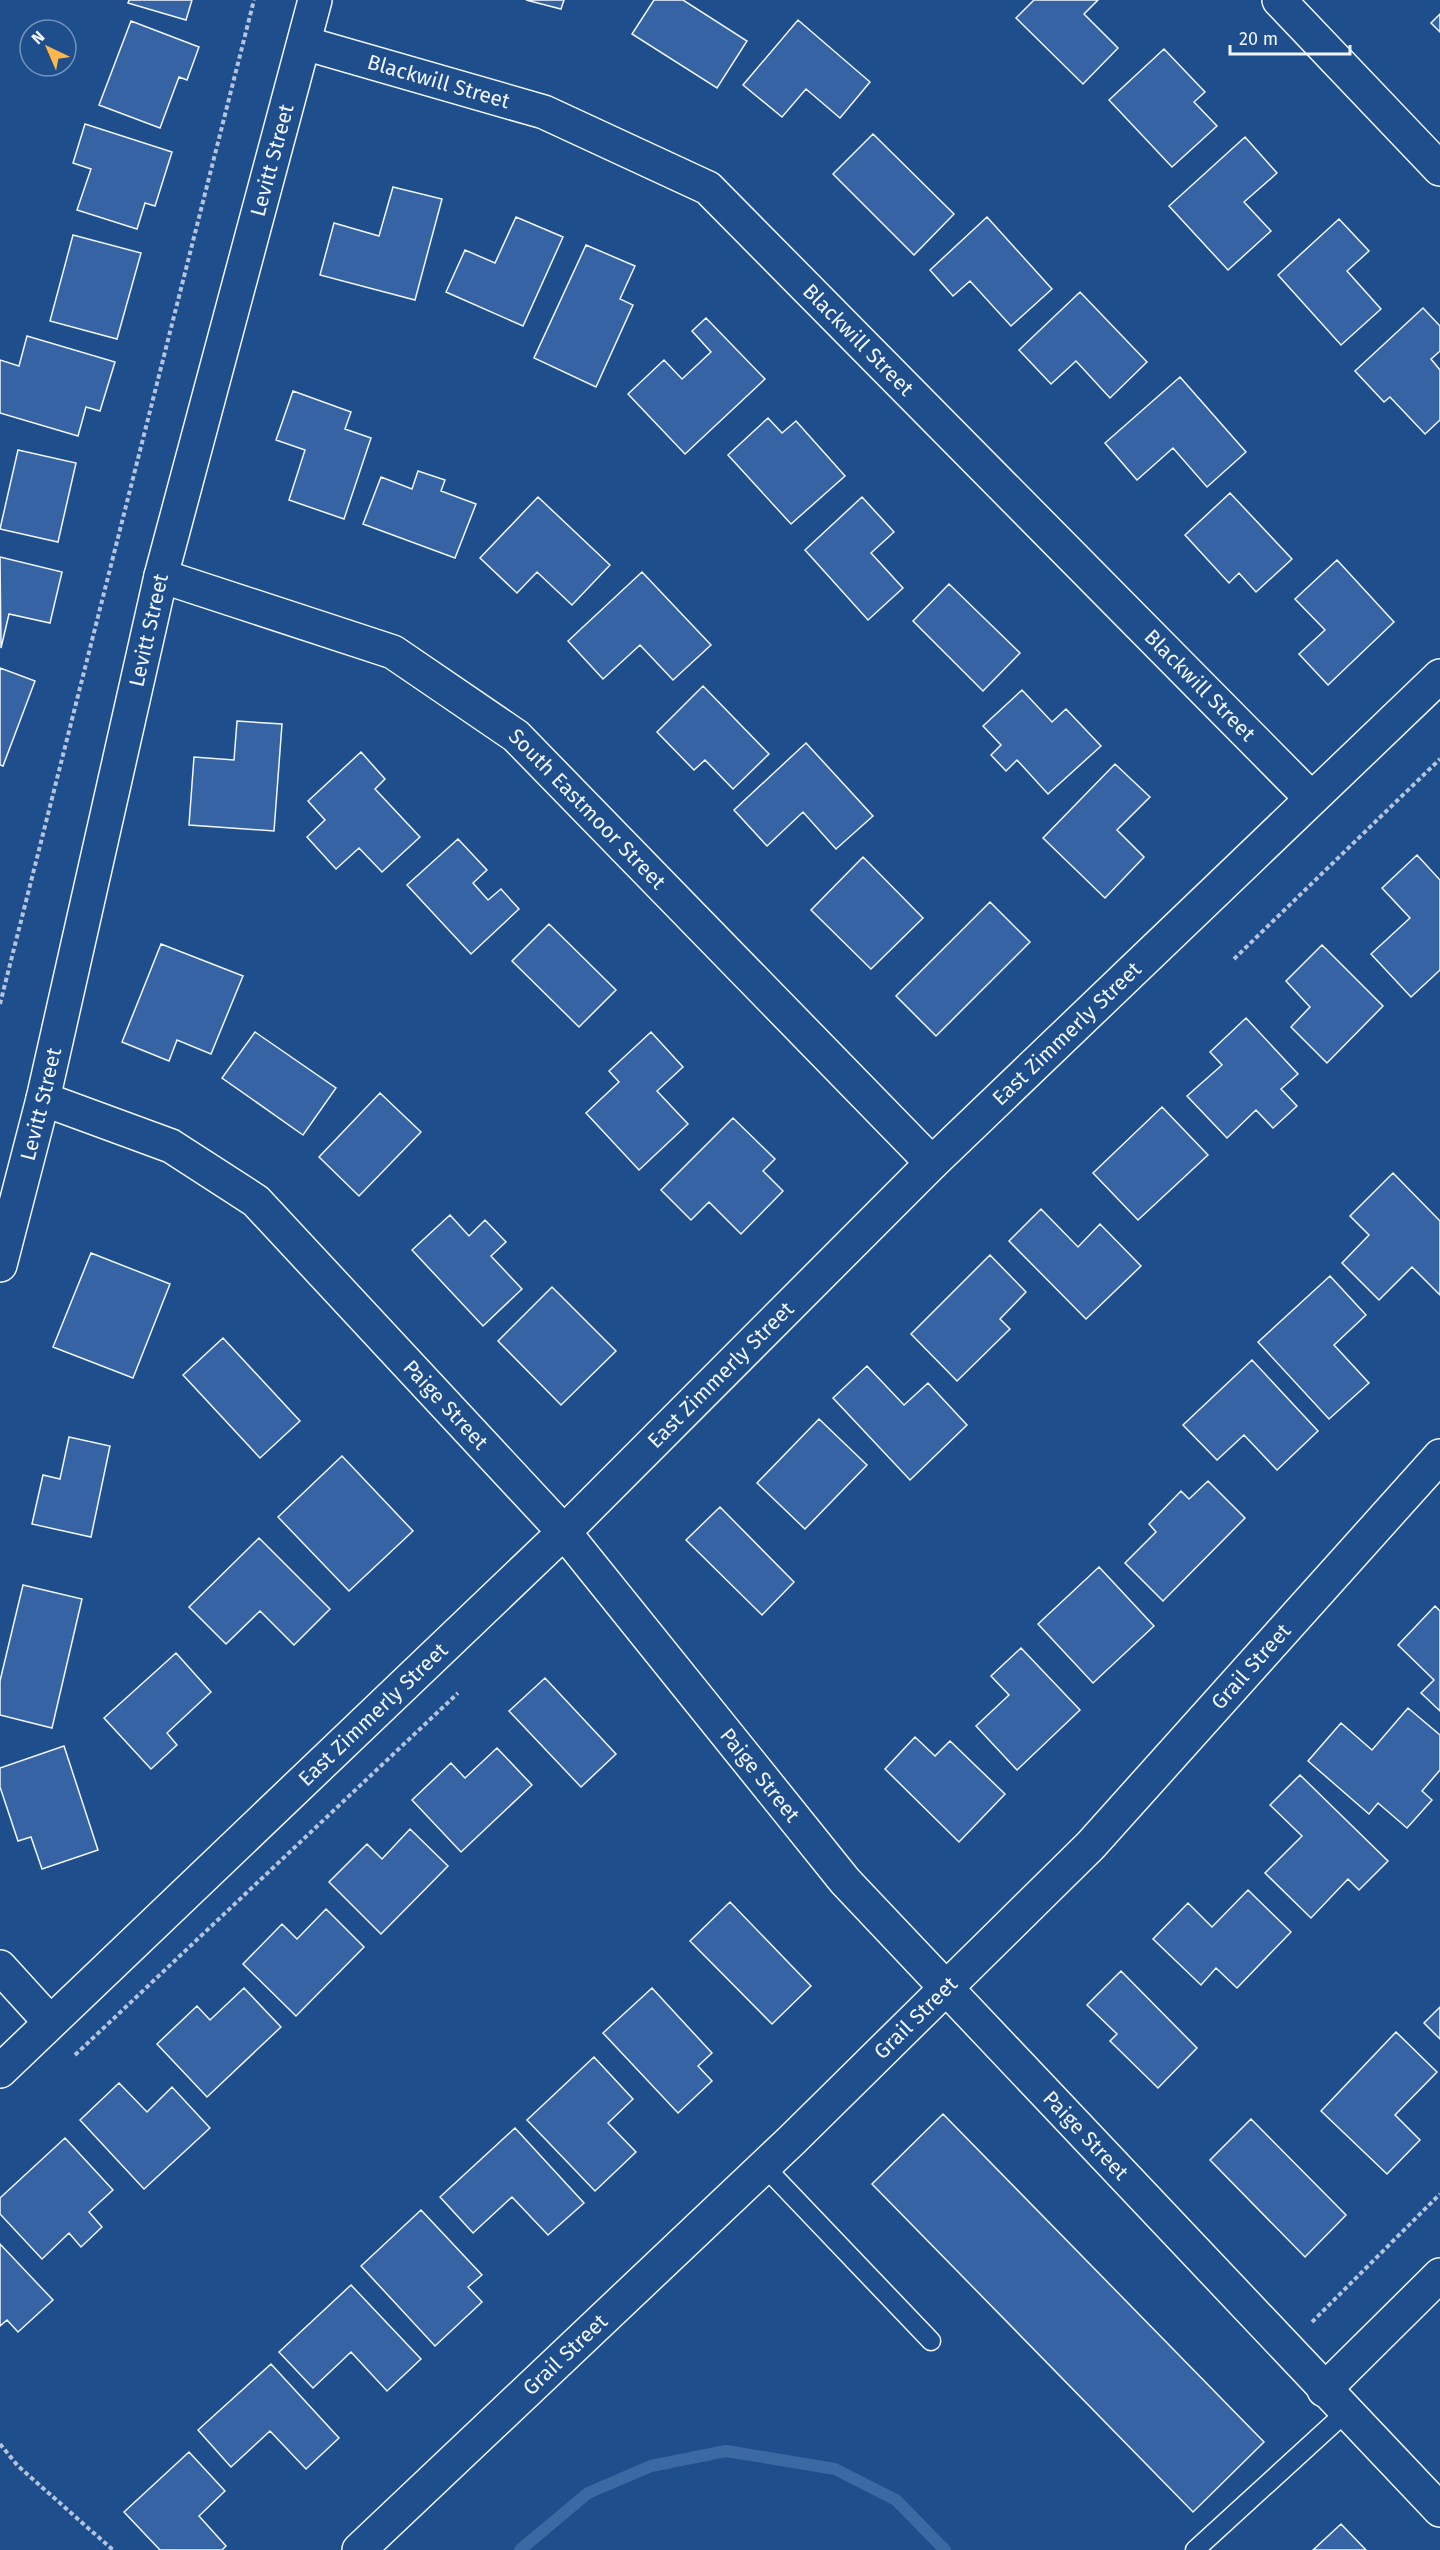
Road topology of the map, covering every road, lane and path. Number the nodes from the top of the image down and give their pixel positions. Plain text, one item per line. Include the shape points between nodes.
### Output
1 (254, 0) edge
2 (315, 0) edge
3 (1279, 0) edge
4 (304, 43) junction
5 (1440, 169) edge
6 (162, 576) junction
7 (1440, 676) edge
8 (1440, 759) edge
9 (1311, 798) junction
10 (1233, 959) dead end
11 (0, 1004) edge
12 (43, 1099) junction
13 (932, 1163) junction
14 (0, 1265) edge
15 (1440, 1456) edge
16 (564, 1532) junction
17 (458, 1693) dead end
18 (0, 1967) edge
19 (946, 1988) junction
20 (50, 2022) junction
21 (68, 2062) dead end
22 (0, 2071) edge
23 (764, 2166) junction
24 (1440, 2194) edge
25 (1440, 2275) edge
26 (1312, 2322) dead end
27 (931, 2341) dead end
28 (1335, 2401) junction
29 (0, 2444) edge
30 (1440, 2510) edge
31 (113, 2550) edge
32 (359, 2550) edge
33 (1195, 2550) edge

1 - 11 path
2 - 4 street, Levitt Street
3 - 5 street
4 - 6 street, Levitt Street
4 - 9 street, Blackwill Street via 544,112 708,188
6 - 12 street, Levitt Street
6 - 13 street, South Eastmoor Street via 393,652 516,736
7 - 9 street, East Zimmerly Street
8 - 10 path
9 - 13 street, East Zimmerly Street
12 - 14 street, Levitt Street
12 - 16 street, Paige Street via 171,1146 256,1202
13 - 16 street, East Zimmerly Street
15 - 19 street, Grail Street via 1091,1845
16 - 19 street, Paige Street via 845,1881
16 - 20 street, East Zimmerly Street
17 - 21 path
18 - 20 street
19 - 23 street, Grail Street
19 - 28 street, Paige Street
20 - 22 street, East Zimmerly Street
23 - 27 lane
23 - 32 street, Grail Street
24 - 26 path
25 - 28 street
28 - 30 street, Paige Street
28 - 33 lane
29 - 31 path via 18,2466

